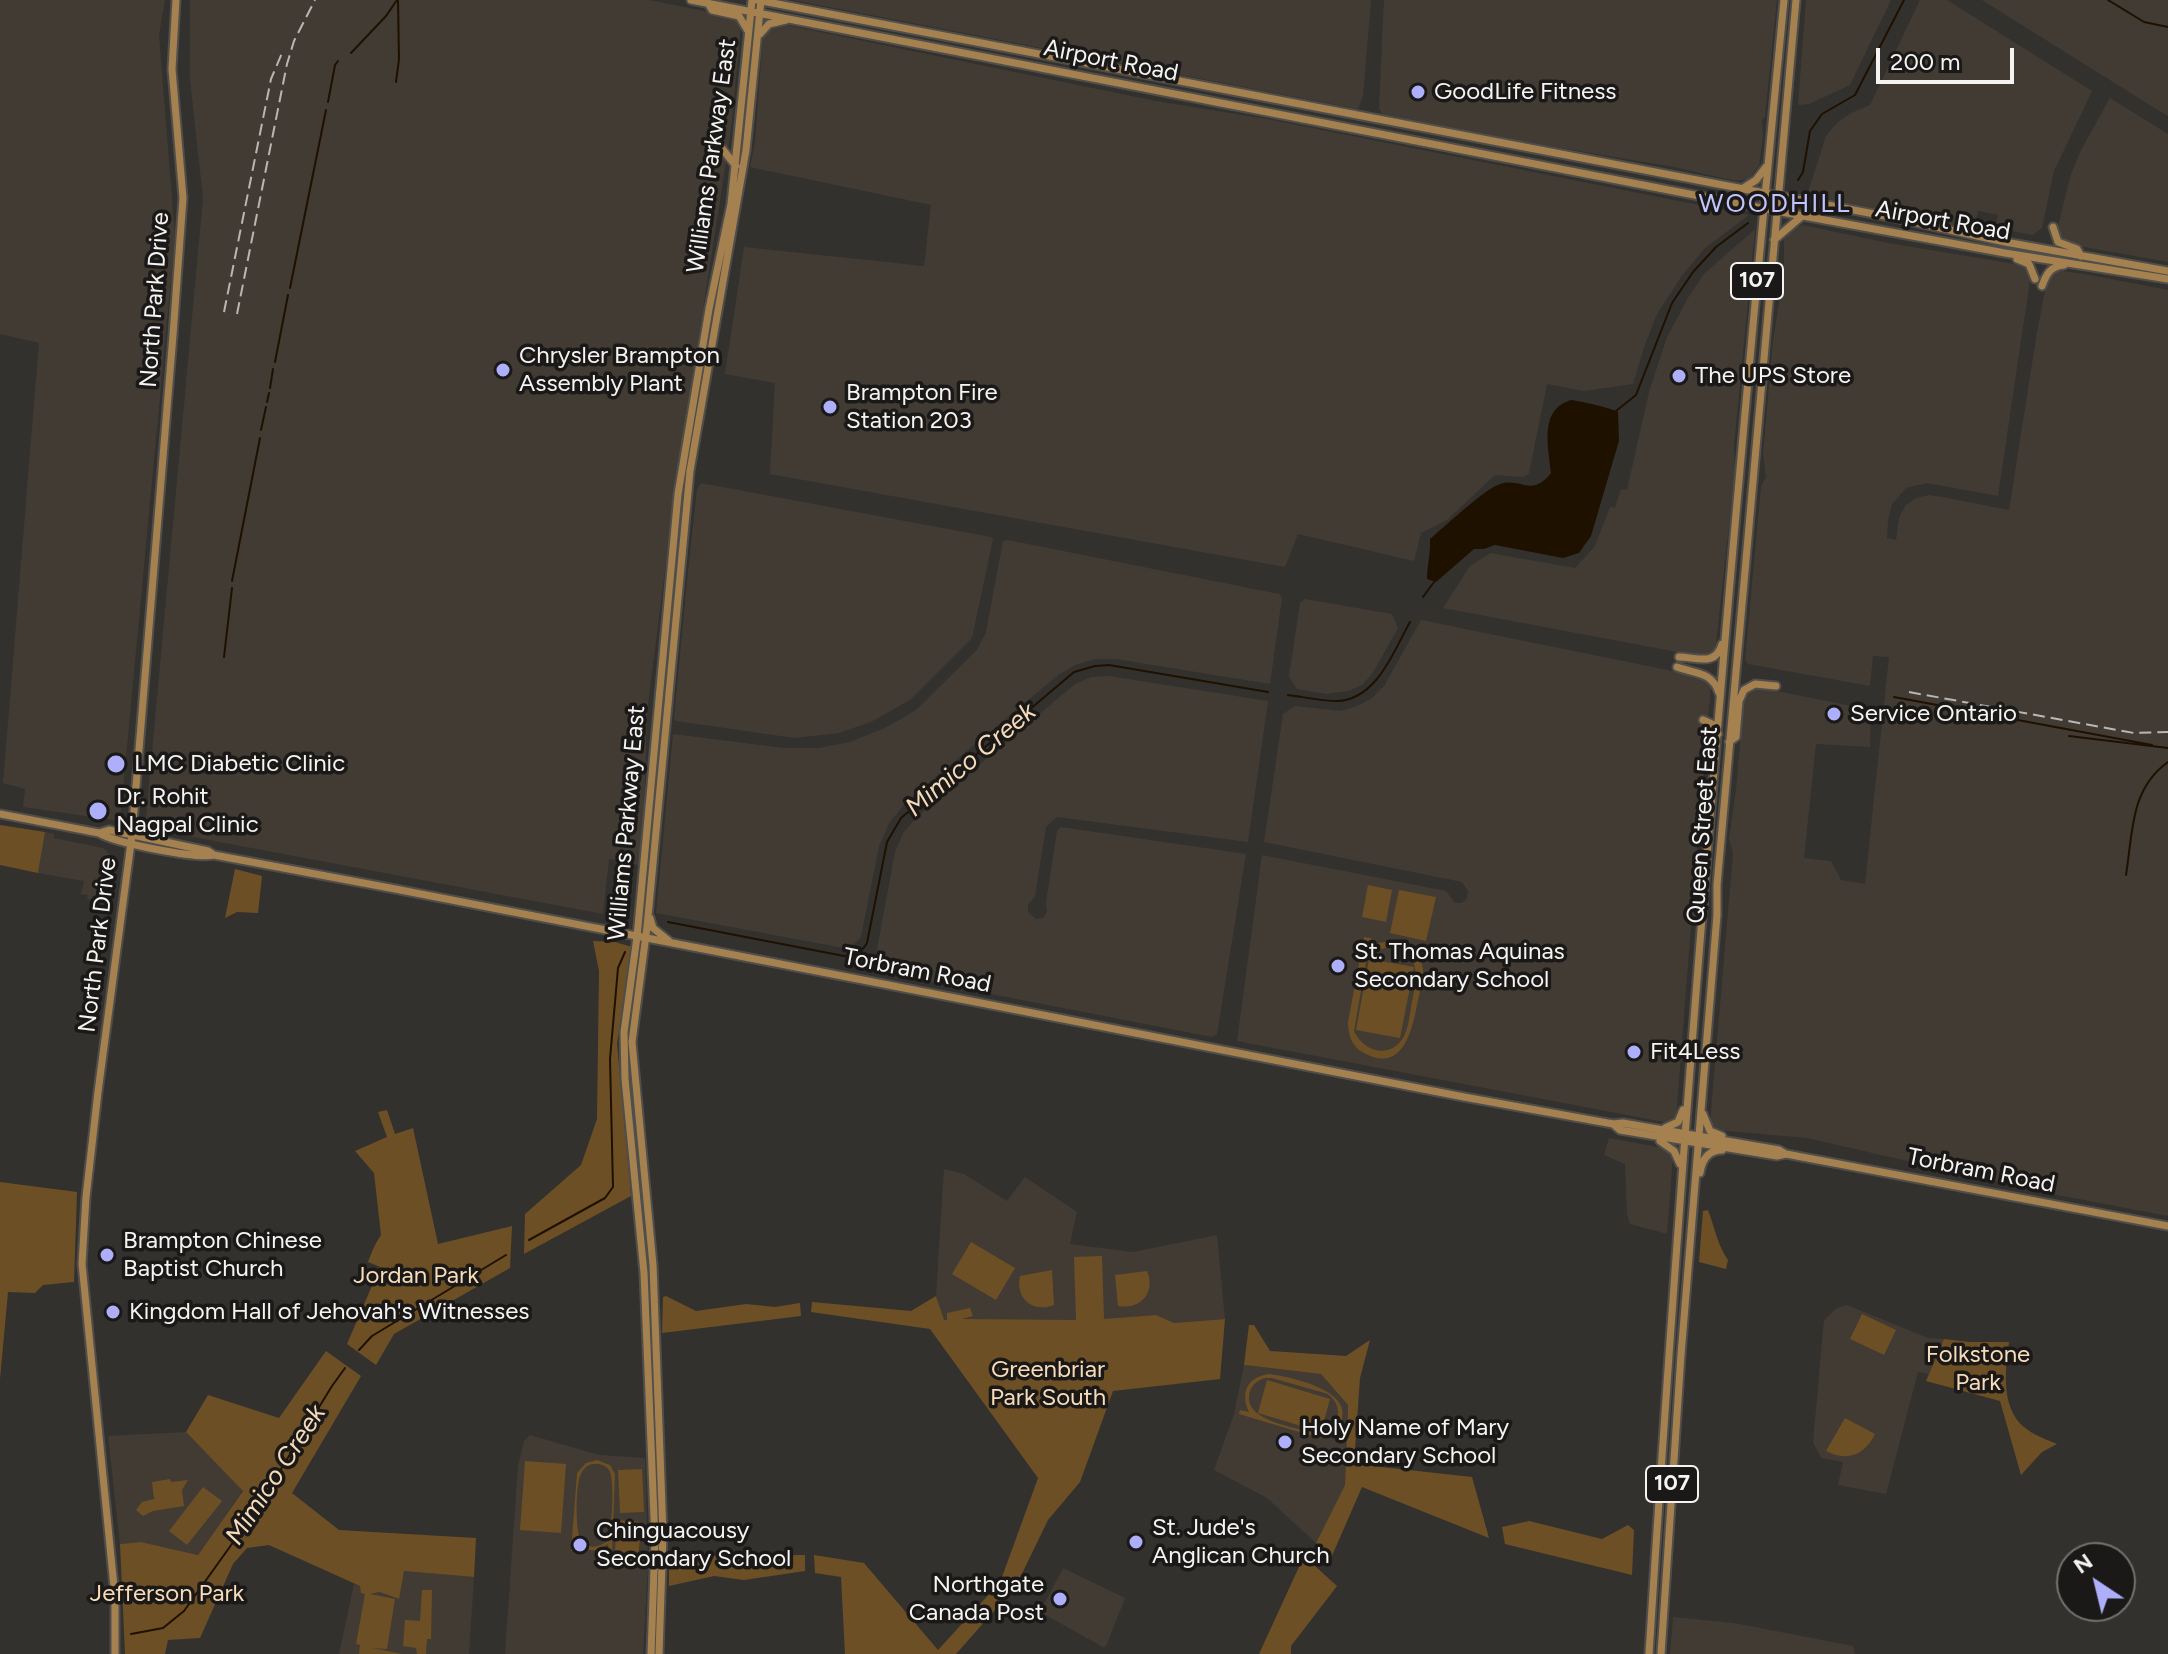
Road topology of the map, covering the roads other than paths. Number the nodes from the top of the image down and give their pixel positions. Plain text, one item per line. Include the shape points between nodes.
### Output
1 (176, 0) edge
2 (691, 0) edge
3 (757, 0) edge
4 (776, 0) edge
5 (1784, 0) edge
6 (1796, 0) edge
7 (708, 3) junction
8 (797, 8) junction
9 (755, 12) junction
10 (1782, 17) junction
11 (790, 19) junction
12 (753, 39) junction
13 (1792, 41) junction
14 (1528, 145) junction
15 (720, 146) dead end
16 (1523, 161) junction
17 (736, 166) junction
18 (1767, 166) junction
19 (1742, 189) junction
20 (1765, 194) junction
21 (1778, 196) junction
22 (1763, 208) junction
23 (1777, 211) junction
24 (1802, 215) junction
25 (2053, 227) dead end
26 (1774, 240) junction
27 (2005, 253) junction
28 (2081, 256) junction
29 (2073, 265) junction
30 (2168, 271) edge
31 (2035, 279) dead end
32 (2168, 279) edge
33 (2042, 286) dead end
34 (1728, 620) junction
35 (1679, 657) dead end
36 (1677, 667) dead end
37 (1776, 686) dead end
38 (1720, 714) junction
39 (1718, 736) junction
40 (1729, 742) junction
41 (0, 814) edge
42 (132, 839) junction
43 (649, 910) junction
44 (641, 937) junction
45 (671, 943) junction
46 (1689, 1082) junction
47 (1702, 1093) junction
48 (1613, 1124) junction
49 (1648, 1127) junction
50 (1628, 1132) junction
51 (1685, 1137) junction
52 (1699, 1140) junction
53 (1762, 1147) junction
54 (1747, 1152) junction
55 (1786, 1154) junction
56 (1681, 1185) junction
57 (1694, 1209) junction
58 (2168, 1226) edge
59 (115, 1654) edge
60 (651, 1654) edge
61 (659, 1654) edge
62 (1649, 1654) edge
63 (1661, 1654) edge

1 - 42 main road, North Park Drive via 172,69 183,198
2 - 7 main road, Airport Road
3 - 8 main road, Airport Road
3 - 9 main road, Williams Parkway East
4 - 8 main road
5 - 10 main road, Queen Street East / 107
6 - 13 main road, Queen Street East / 107
7 - 9 main road, Airport Road
7 - 12 main road via 712,10 741,18
8 - 14 main road, Airport Road
9 - 11 main road, Airport Road
9 - 12 main road, Williams Parkway East
10 - 13 main road via 1790,22
10 - 18 main road, Queen Street East / 107
11 - 12 main road via 766,25
11 - 16 main road, Airport Road
12 - 17 main road, Williams Parkway East
12 - 43 main road, Williams Parkway East via 746,150 690,471
13 - 21 main road, Queen Street East / 107
14 - 16 main road
14 - 19 main road, Airport Road
15 - 17 main road
16 - 22 main road, Airport Road
17 - 44 main road, Williams Parkway East via 678,494
18 - 19 main road
18 - 20 main road, Queen Street East / 107
19 - 20 main road, Airport Road
20 - 21 main road, Airport Road
20 - 22 main road, Queen Street East / 107
21 - 23 main road, Queen Street East / 107
21 - 28 main road, Airport Road
22 - 23 main road, Airport Road
22 - 34 main road, Queen Street East / 107
23 - 24 main road, Airport Road
23 - 26 main road, Queen Street East / 107
24 - 26 main road
24 - 27 main road, Airport Road
25 - 28 main road via 2058,242
26 - 40 main road, Queen Street East / 107
27 - 29 main road, Airport Road
27 - 31 main road via 2029,264
28 - 30 main road, Airport Road
29 - 32 main road, Airport Road
29 - 33 main road via 2053,268
34 - 35 main road via 1716,656
34 - 38 main road, Queen Street East / 107
36 - 38 main road via 1712,679 1719,691
37 - 40 main road via 1755,684 1744,690 1736,737
38 - 39 main road, Queen Street East / 107
38 - 39 main road via 1703,720 1714,725
39 - 46 main road, Queen Street East / 107
40 - 47 main road, Queen Street East / 107
41 - 42 main road, Torbram Road via 99,833 109,830
42 - 44 main road, Torbram Road
42 - 59 main road, North Park Drive via 98,1092 82,1264 115,1597
43 - 44 main road, Williams Parkway East
43 - 45 main road via 653,928
44 - 45 main road, Torbram Road
44 - 60 main road, Williams Parkway East via 624,1053 644,1273 655,1541
44 - 61 main road, Williams Parkway East via 632,1042 653,1265 663,1534
45 - 48 main road, Torbram Road
46 - 49 main road via 1678,1122
46 - 51 main road, Queen Street East / 107
47 - 52 main road, Queen Street East / 107
47 - 53 main road via 1704,1119 1712,1132
48 - 49 main road, Torbram Road
48 - 50 main road, Torbram Road
49 - 51 main road, Torbram Road
50 - 51 main road, Torbram Road
50 - 56 main road via 1668,1144 1680,1162
51 - 52 main road, Torbram Road
51 - 56 main road, Queen Street East / 107
52 - 53 main road, Torbram Road
52 - 54 main road, Torbram Road
52 - 57 main road, Queen Street East / 107
53 - 55 main road, Torbram Road
54 - 55 main road, Torbram Road
54 - 57 main road via 1720,1150 1706,1157
55 - 58 main road, Torbram Road
56 - 62 main road, Queen Street East / 107
57 - 63 main road, Queen Street East / 107

